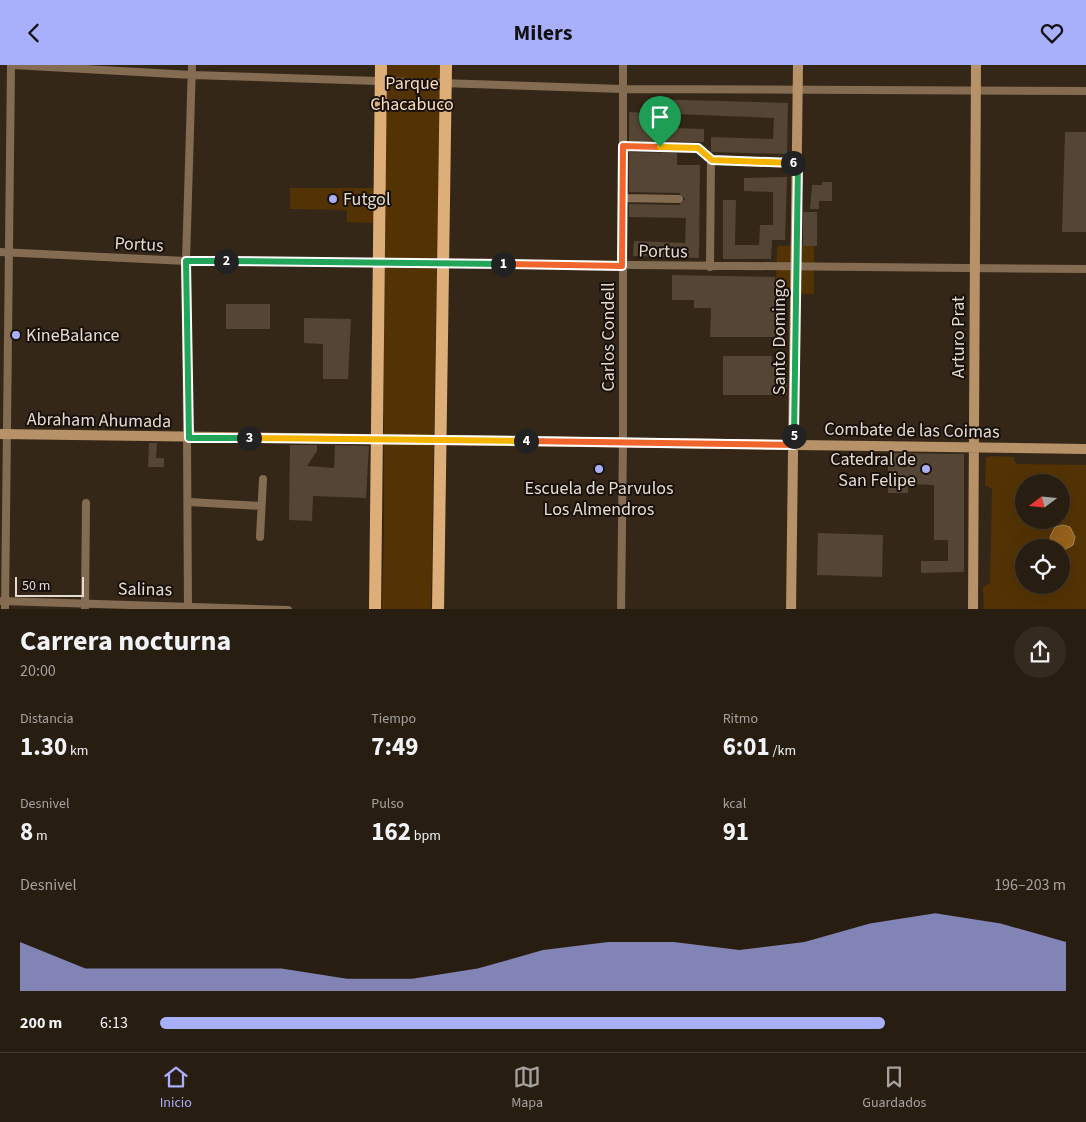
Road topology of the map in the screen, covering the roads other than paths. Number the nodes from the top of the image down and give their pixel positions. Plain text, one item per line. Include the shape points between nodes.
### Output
1 (12, 65) edge
2 (192, 65) edge
3 (381, 65) edge
4 (446, 65) edge
5 (622, 65) edge
6 (798, 65) edge
7 (976, 65) edge
8 (192, 75) junction
9 (381, 80) junction
10 (445, 83) junction
11 (622, 89) junction
12 (976, 89) junction
13 (798, 90) junction
14 (1086, 91) edge
15 (623, 146) junction
16 (712, 160) junction
17 (798, 163) junction
18 (622, 198) junction
19 (679, 199) dead end
20 (4, 252) edge
21 (186, 261) junction
22 (378, 262) junction
23 (443, 263) junction
24 (622, 266) junction
25 (710, 267) junction
26 (796, 268) junction
27 (975, 269) junction
28 (1086, 269) edge
29 (4, 434) edge
30 (189, 438) junction
31 (378, 438) junction
32 (441, 440) junction
33 (623, 441) junction
34 (794, 445) junction
35 (974, 446) junction
36 (1086, 449) edge
37 (263, 479) dead end
38 (189, 501) junction
39 (86, 503) dead end
40 (261, 506) junction
41 (260, 537) dead end
42 (3, 604) edge
43 (85, 606) edge
44 (188, 607) edge
45 (288, 609) edge
46 (375, 609) edge
47 (438, 609) edge
48 (621, 609) edge
49 (791, 609) edge
50 (973, 609) edge

1 - 8 street
1 - 20 street
2 - 8 street
3 - 9 main road
4 - 10 main road
5 - 11 street, Carlos Condell
6 - 13 main road, Santo Domingo
7 - 12 main road, Arturo Prat
8 - 9 street
8 - 21 street
9 - 10 street
9 - 22 main road
10 - 11 street
10 - 23 main road
11 - 13 street
11 - 15 street, Carlos Condell
12 - 13 street
12 - 14 street
12 - 27 main road, Arturo Prat
13 - 17 main road, Santo Domingo
15 - 16 street via 698,148
15 - 18 street, Carlos Condell
16 - 17 street
16 - 25 street
17 - 26 main road, Santo Domingo
18 - 19 street
18 - 24 street, Carlos Condell
20 - 21 street, Portus
20 - 29 street
21 - 22 street, Portus
21 - 30 street
22 - 23 street, Portus
22 - 31 main road
23 - 24 street, Portus
23 - 32 main road
24 - 25 street, Portus
24 - 33 street, Carlos Condell
25 - 26 street, Portus
26 - 27 street, Portus
26 - 34 main road, Santo Domingo
27 - 28 street, Portus
27 - 35 main road, Arturo Prat
29 - 30 main road, Abraham Ahumada
29 - 42 street
30 - 31 main road, Abraham Ahumada
30 - 38 street
31 - 32 main road, Combate de las Coimas
31 - 46 main road
32 - 33 main road, Combate de las Coimas
32 - 47 main road
33 - 34 main road, Combate de las Coimas
33 - 48 street, Carlos Condell
34 - 35 main road, Combate de las Coimas
34 - 49 main road, Santo Domingo
35 - 36 main road, Combate de las Coimas
35 - 50 main road, Arturo Prat
37 - 40 street
38 - 40 street
38 - 44 street
39 - 43 street
40 - 41 street
42 - 43 street, Salinas
43 - 44 street, Salinas
44 - 45 street, Salinas

